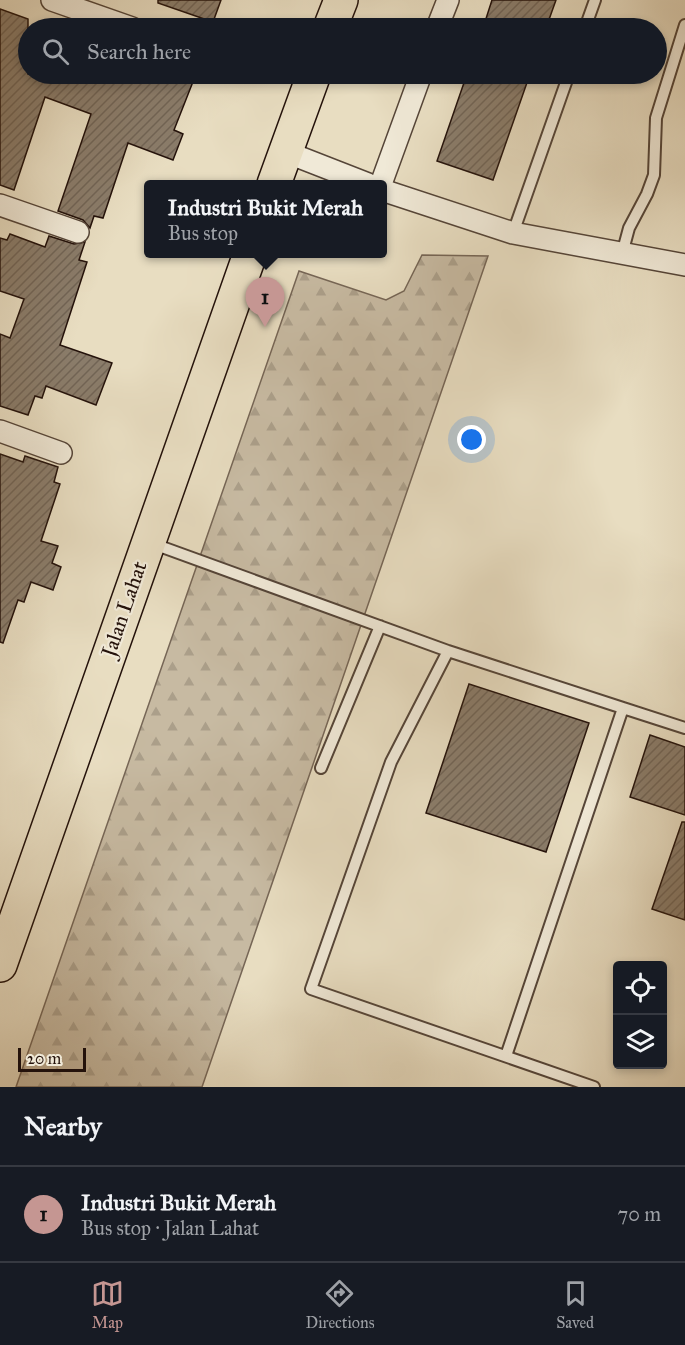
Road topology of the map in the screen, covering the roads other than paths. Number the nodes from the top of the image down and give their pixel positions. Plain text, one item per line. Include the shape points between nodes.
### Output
1 (52, 0) edge
2 (341, 0) edge
3 (448, 0) edge
4 (595, 0) edge
5 (103, 18) edge
6 (334, 18) edge
7 (441, 18) edge
8 (589, 18) edge
9 (685, 25) edge
10 (667, 83) edge
11 (310, 84) edge
12 (417, 84) edge
13 (565, 84) edge
14 (667, 84) edge
15 (286, 152) junction
16 (276, 180) edge
17 (358, 180) edge
18 (382, 180) edge
19 (387, 192) edge
20 (0, 205) edge
21 (78, 232) dead end
22 (513, 233) junction
23 (622, 255) junction
24 (249, 258) edge
25 (685, 265) edge
26 (0, 431) edge
27 (61, 453) dead end
28 (148, 542) junction
29 (380, 626) junction
30 (448, 651) junction
31 (623, 708) junction
32 (685, 728) edge
33 (321, 768) dead end
34 (0, 965) edge
35 (506, 1056) junction
36 (594, 1087) edge

1 - 5 street
2 - 6 main road
3 - 7 street
4 - 8 lane
9 - 10 lane
11 - 15 main road
12 - 18 street
13 - 22 lane
14 - 23 lane via 656,118 654,175 629,228
15 - 16 main road
15 - 17 street
19 - 22 street
20 - 21 street
22 - 23 street
23 - 25 street
24 - 28 main road, Jalan Lahat
26 - 27 street
28 - 29 lane
28 - 34 main road, Jalan Lahat
29 - 30 lane
29 - 33 lane
30 - 31 lane
30 - 35 lane via 392,762 311,989
31 - 32 lane
31 - 35 lane
35 - 36 lane

